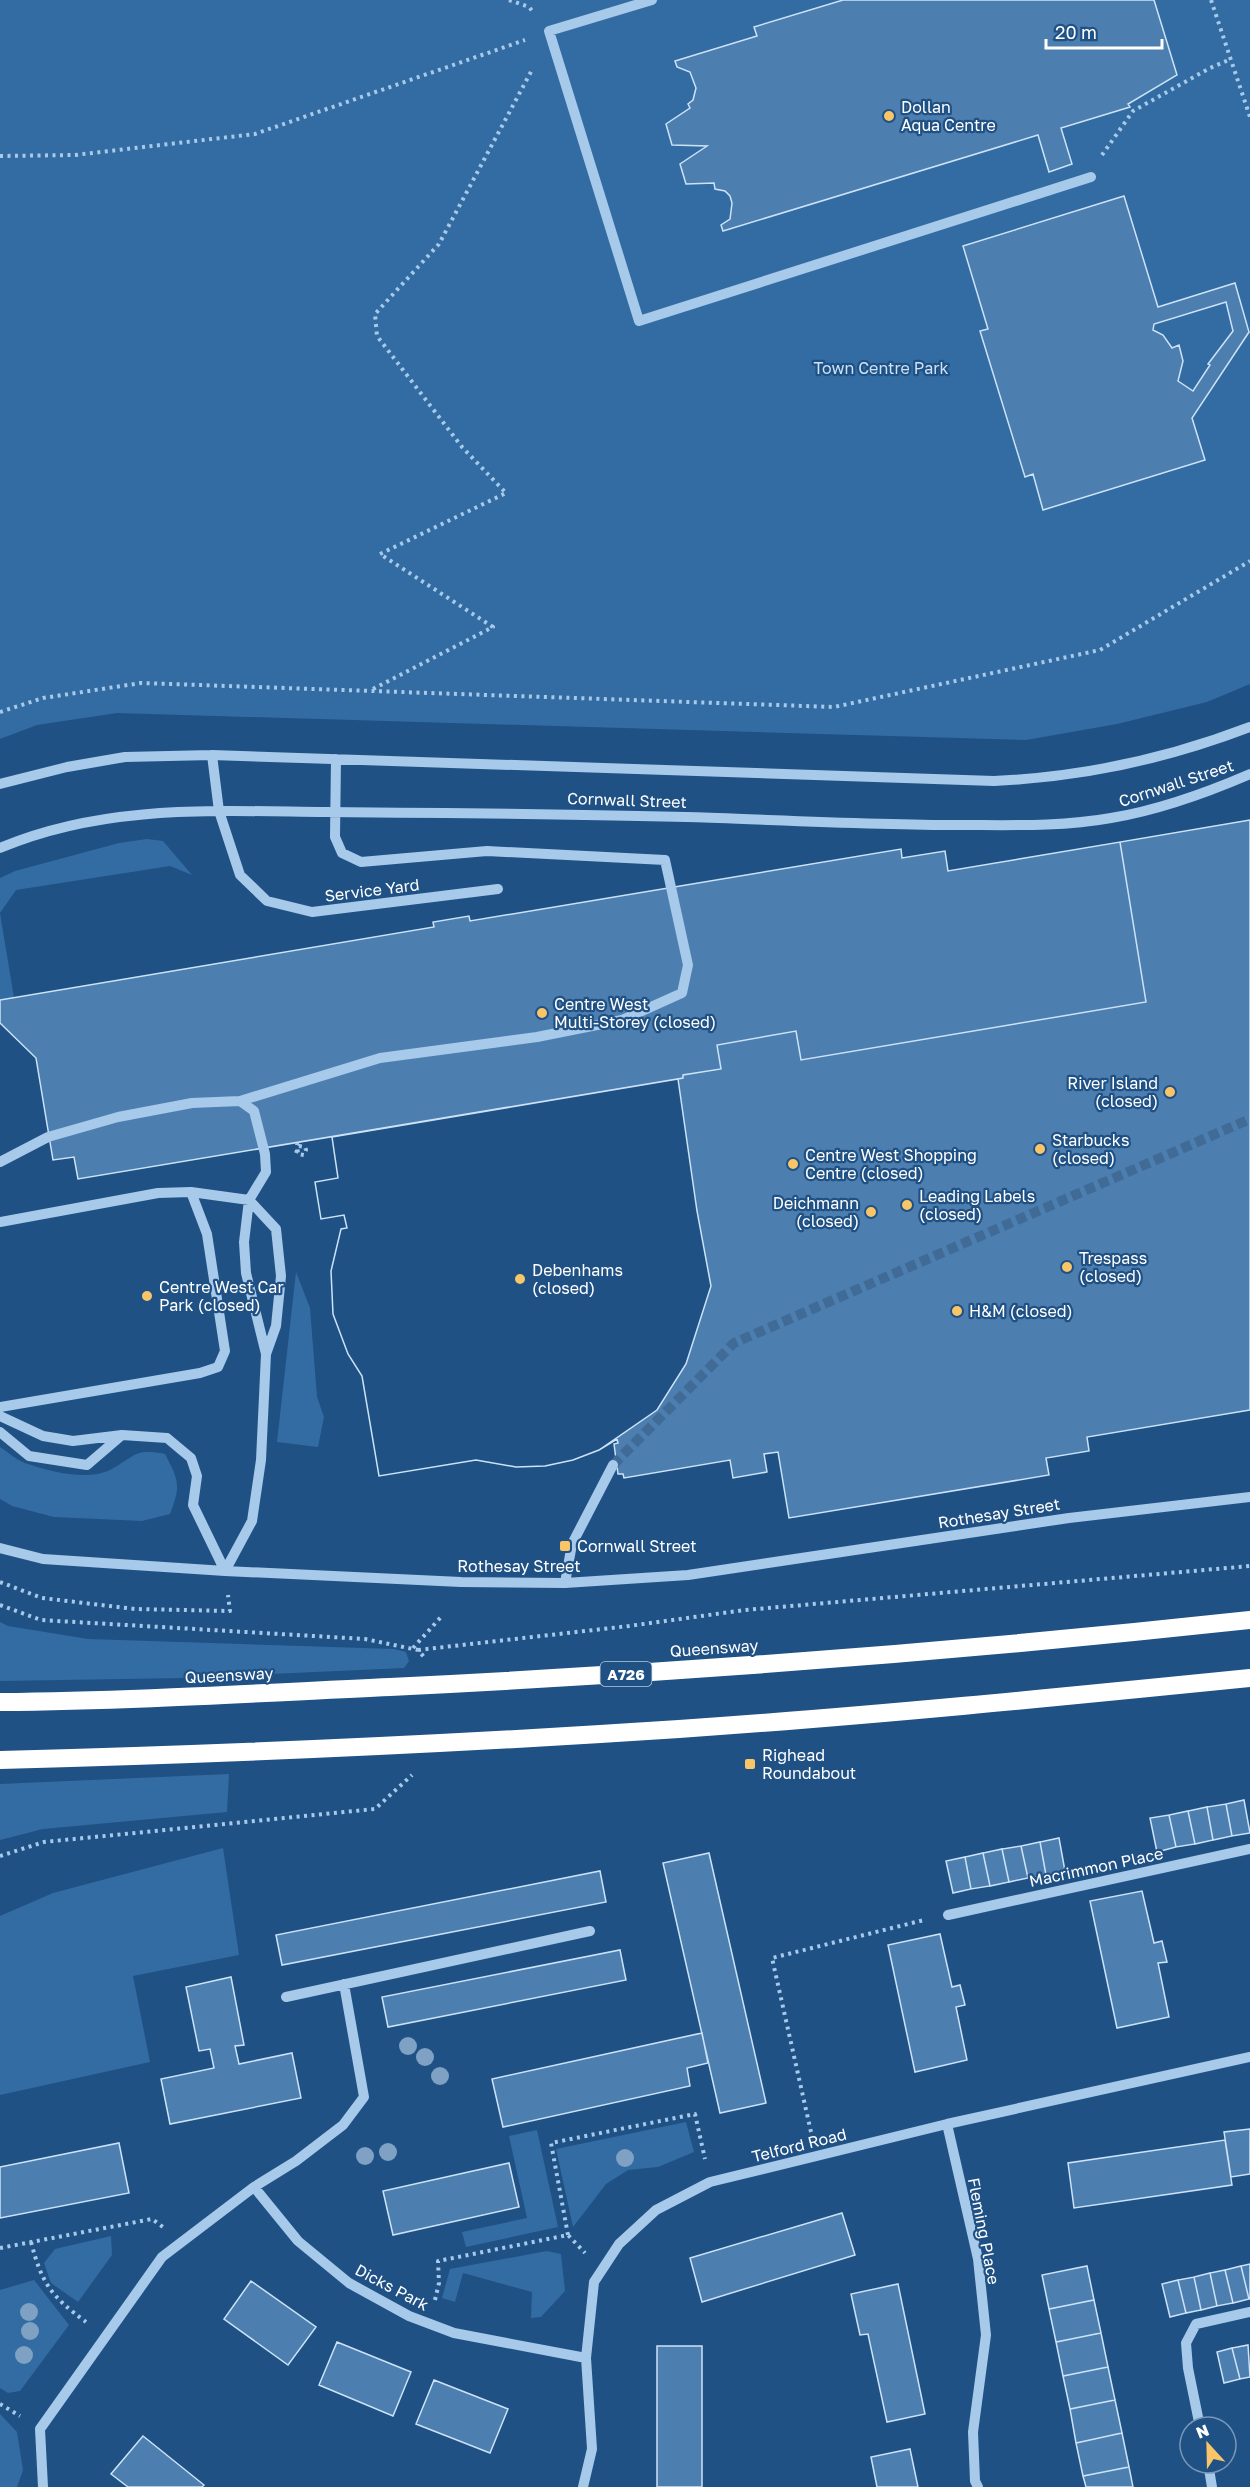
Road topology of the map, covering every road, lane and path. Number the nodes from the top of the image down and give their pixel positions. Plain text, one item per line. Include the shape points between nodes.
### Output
1 (652, 0) edge
2 (1211, 0) edge
3 (549, 31) junction
4 (1231, 59) junction
5 (1250, 117) edge
6 (0, 156) edge
7 (1091, 177) joint
8 (1250, 561) edge
9 (371, 690) junction
10 (0, 712) edge
11 (1250, 727) edge
12 (212, 755) junction
13 (336, 759) junction
14 (1250, 774) edge
15 (0, 784) edge
16 (219, 811) junction
17 (335, 812) junction
18 (0, 848) edge
19 (498, 889) dead end
20 (240, 1101) junction
21 (297, 1143) dead end
22 (296, 1153) dead end
23 (0, 1162) edge
24 (191, 1192) junction
25 (249, 1200) junction
26 (0, 1222) edge
27 (266, 1354) junction
28 (0, 1407) edge
29 (0, 1416) edge
30 (0, 1432) edge
31 (122, 1435) junction
32 (613, 1465) tunnel mouth
33 (1250, 1490) edge
34 (1250, 1497) edge
35 (1237, 1498) junction
36 (0, 1548) edge
37 (1250, 1566) edge
38 (225, 1571) junction
39 (0, 1582) edge
40 (565, 1583) junction
41 (0, 1605) edge
42 (230, 1611) dead end
43 (441, 1617) dead end
44 (1250, 1620) edge
45 (412, 1649) junction
46 (418, 1650) junction
47 (1250, 1678) edge
48 (448, 1684) junction
49 (0, 1702) edge
50 (449, 1743) junction
51 (0, 1760) edge
52 (1250, 1849) edge
53 (0, 1856) edge
54 (948, 1914) joint
55 (590, 1931) dead end
56 (344, 1984) junction
57 (286, 1997) dead end
58 (1250, 2057) edge
59 (947, 2124) junction
60 (703, 2150) dead end
61 (816, 2156) junction
62 (254, 2187) junction
63 (568, 2235) junction
64 (31, 2242) junction
65 (182, 2242) junction
66 (0, 2248) edge
67 (602, 2270) junction
68 (439, 2283) dead end
69 (1250, 2312) edge
70 (106, 2337) junction
71 (586, 2358) junction
72 (1198, 2415) edge
73 (43, 2487) edge
74 (583, 2487) edge
75 (978, 2487) edge

1 - 3 street
2 - 4 path
3 - 6 path via 255,134 75,156
3 - 7 street via 639,321
3 - 9 path via 524,87 439,244 375,314 377,336 462,447 506,493 380,554 493,627
4 - 5 path
4 - 7 path via 1133,111 1104,149
8 - 9 path via 1100,650 834,708
9 - 10 path via 141,683 43,698
11 - 13 street, Cornwall Street via 1135,764 1044,779 994,781
12 - 13 street, Cornwall Street
12 - 15 street, Cornwall Street via 125,758
12 - 16 street, Service Yard
13 - 17 street
14 - 17 street, Cornwall Street via 1156,808 1111,819 1048,824 902,825 550,813
16 - 17 street, Cornwall Street
16 - 18 street, Cornwall Street via 109,817 59,827
16 - 19 street, Service Yard via 240,875 267,901 312,912
17 - 20 street via 335,837 342,853 361,862 487,851 665,860 688,965 682,993 622,1020 537,1037 380,1059
20 - 23 street via 192,1103 118,1117 48,1137
20 - 25 street via 254,1111 264,1148 266,1172
21 - 22 path via 298,1154 304,1155 306,1150 299,1146 298,1149
24 - 25 street
24 - 26 street via 158,1193
24 - 28 street via 207,1234 215,1283 225,1351 218,1367
25 - 27 street via 244,1242 246,1273
25 - 27 street via 276,1228 281,1276 276,1326
27 - 38 street via 261,1460 252,1521
29 - 31 street via 43,1436 73,1441
30 - 31 street via 29,1456 87,1465
31 - 38 street via 168,1438 191,1458 197,1476 194,1505
32 - 40 street via 572,1544
33 - 35 street
34 - 35 street, Rothesay Street
35 - 40 street, Rothesay Street via 1069,1518 688,1575
36 - 38 street, Rothesay Street via 43,1559
37 - 46 path via 745,1610
38 - 40 street, Rothesay Street
39 - 42 path via 42,1598 135,1609
41 - 45 path via 40,1620 365,1639
43 - 45 path
44 - 48 highway, Queensway / A726 via 938,1651
45 - 46 path
46 - 48 path
47 - 50 highway via 934,1709
48 - 49 highway, Queensway / A726 via 125,1700
50 - 51 highway
50 - 53 path via 375,1809 44,1842
52 - 54 street, Macrimmon Place
54 - 61 path via 772,1958
55 - 56 street
56 - 57 street
56 - 62 street via 364,2097 343,2125 296,2162
58 - 59 street, Telford Road
59 - 61 street, Telford Road
59 - 75 street, Fleming Place via 978,2259 986,2335 973,2432
60 - 63 path via 695,2114 551,2144
61 - 67 street, Telford Road via 710,2182 656,2210 619,2244
62 - 65 street
62 - 71 street, Dicks Park via 297,2241 349,2283 409,2316 454,2333
63 - 67 path
63 - 68 path via 438,2261
64 - 65 path via 152,2219
64 - 66 path
64 - 70 path via 38,2271 59,2301
65 - 70 street via 162,2257
67 - 71 street, Telford Road via 594,2283
69 - 72 street via 1196,2324 1186,2343
70 - 73 street via 40,2429
71 - 74 street, Telford Road via 592,2449

